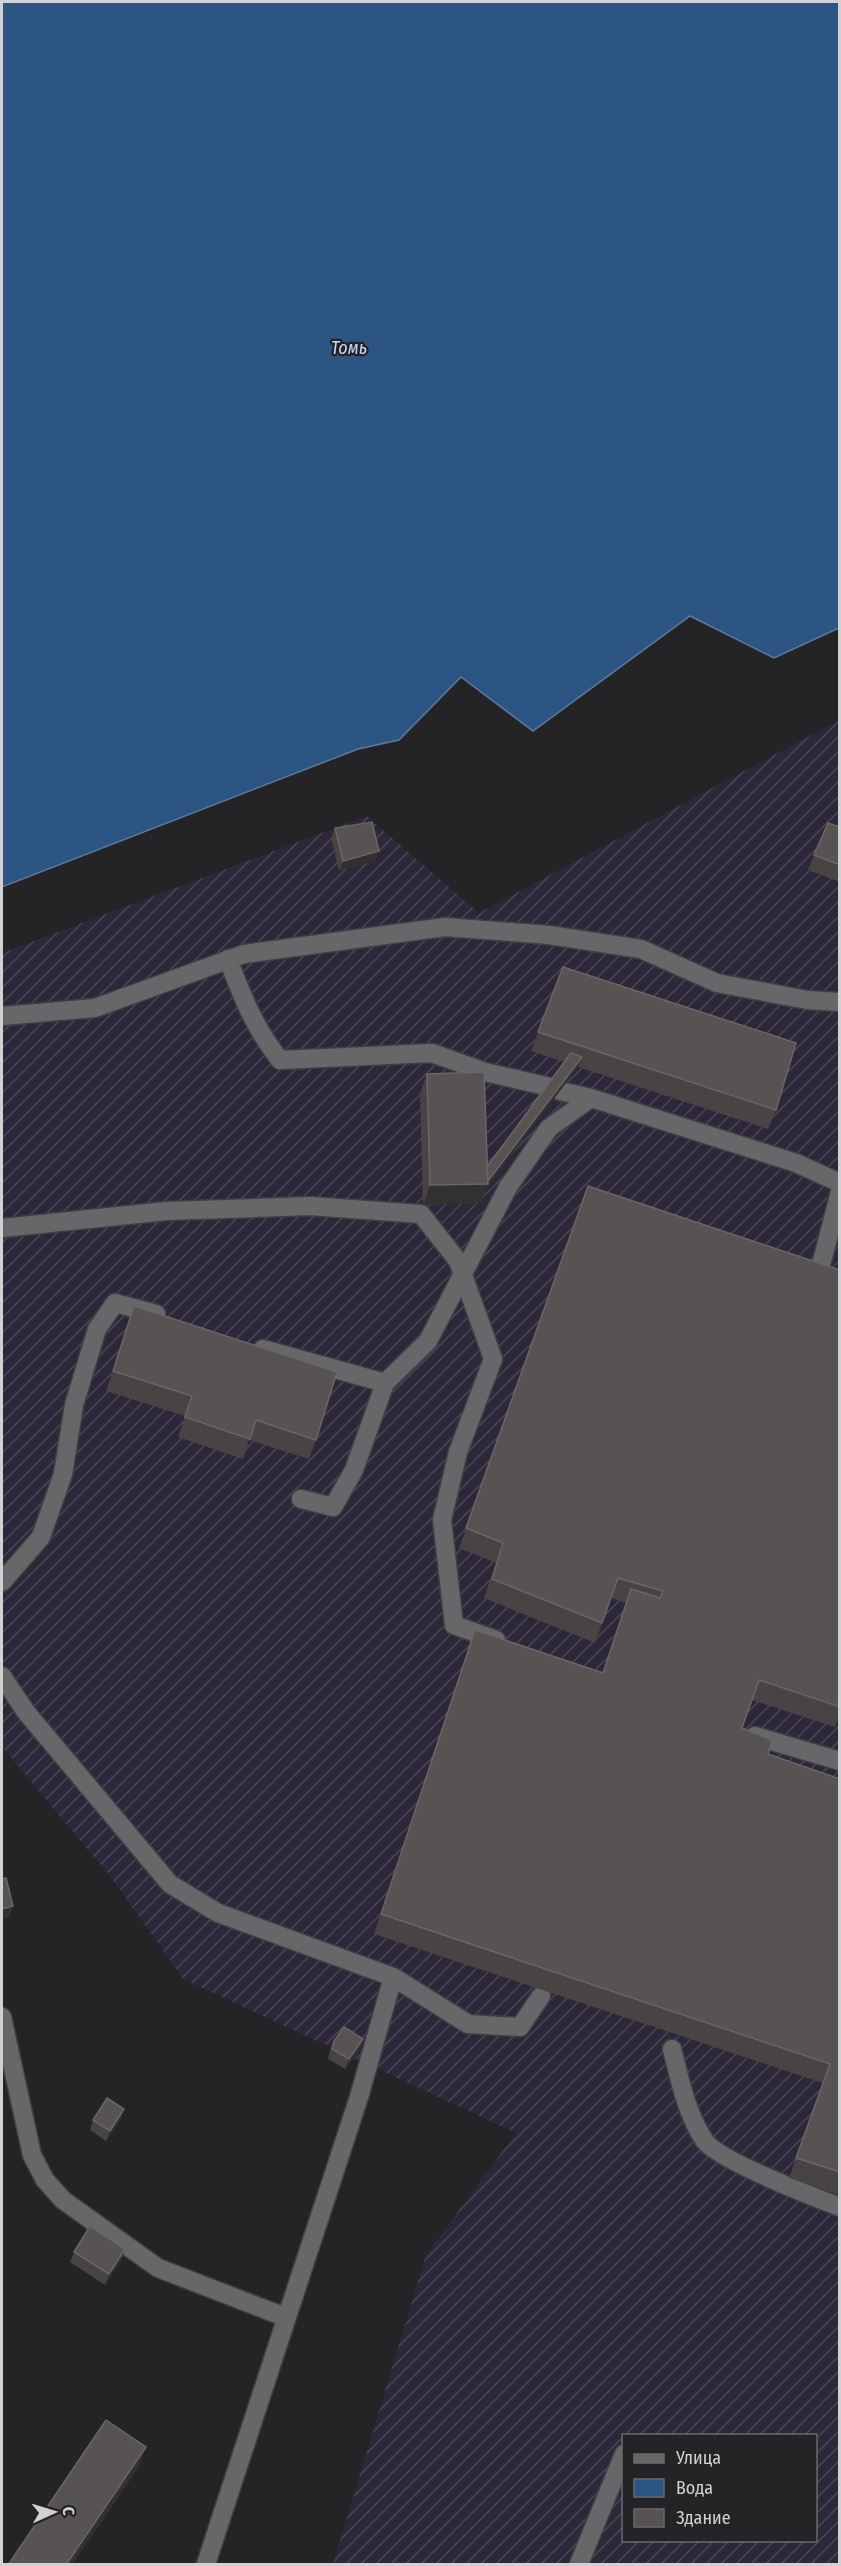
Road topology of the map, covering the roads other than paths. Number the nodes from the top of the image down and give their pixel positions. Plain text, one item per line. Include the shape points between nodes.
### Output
1 (228, 959) junction
2 (840, 1002) edge
3 (2, 1016) edge
4 (591, 1098) junction
5 (840, 1183) edge
6 (840, 1192) edge
7 (836, 1222) edge
8 (2, 1228) edge
9 (822, 1261) edge
10 (463, 1275) junction
11 (172, 1319) edge
12 (248, 1344) edge
13 (385, 1383) junction
14 (301, 1499) dead end
15 (2, 1582) edge
16 (510, 1645) edge
17 (2, 1676) edge
18 (755, 1736) edge
19 (840, 1761) edge
20 (393, 1977) junction
21 (541, 1996) dead end
22 (2, 2017) edge
23 (672, 2049) dead end
24 (840, 2207) edge
25 (285, 2317) junction
26 (622, 2459) edge
27 (206, 2565) edge
28 (579, 2565) edge

1 - 2 street via 445,927 549,934 640,949 717,983 807,1000
1 - 3 street via 95,1008
1 - 4 street via 264,1040 280,1060 432,1053 485,1072
4 - 5 street via 796,1163
4 - 10 street via 549,1128 508,1187
6 - 7 street
7 - 9 street
8 - 10 street via 167,1211 309,1206 421,1214 458,1261
10 - 13 street via 428,1341
10 - 16 street via 493,1359 458,1452 442,1520 450,1607 454,1625
11 - 15 street via 115,1303 97,1329 74,1405 63,1474 41,1537
12 - 13 street
13 - 14 street via 354,1470 333,1507
17 - 20 street via 26,1712 170,1884 218,1913
18 - 19 street
20 - 21 street via 468,2024 520,2027
20 - 25 street via 359,2097
22 - 25 street via 32,2155 45,2180 63,2200 158,2268
23 - 24 street via 688,2109 705,2142 734,2161
25 - 27 street
26 - 28 street

